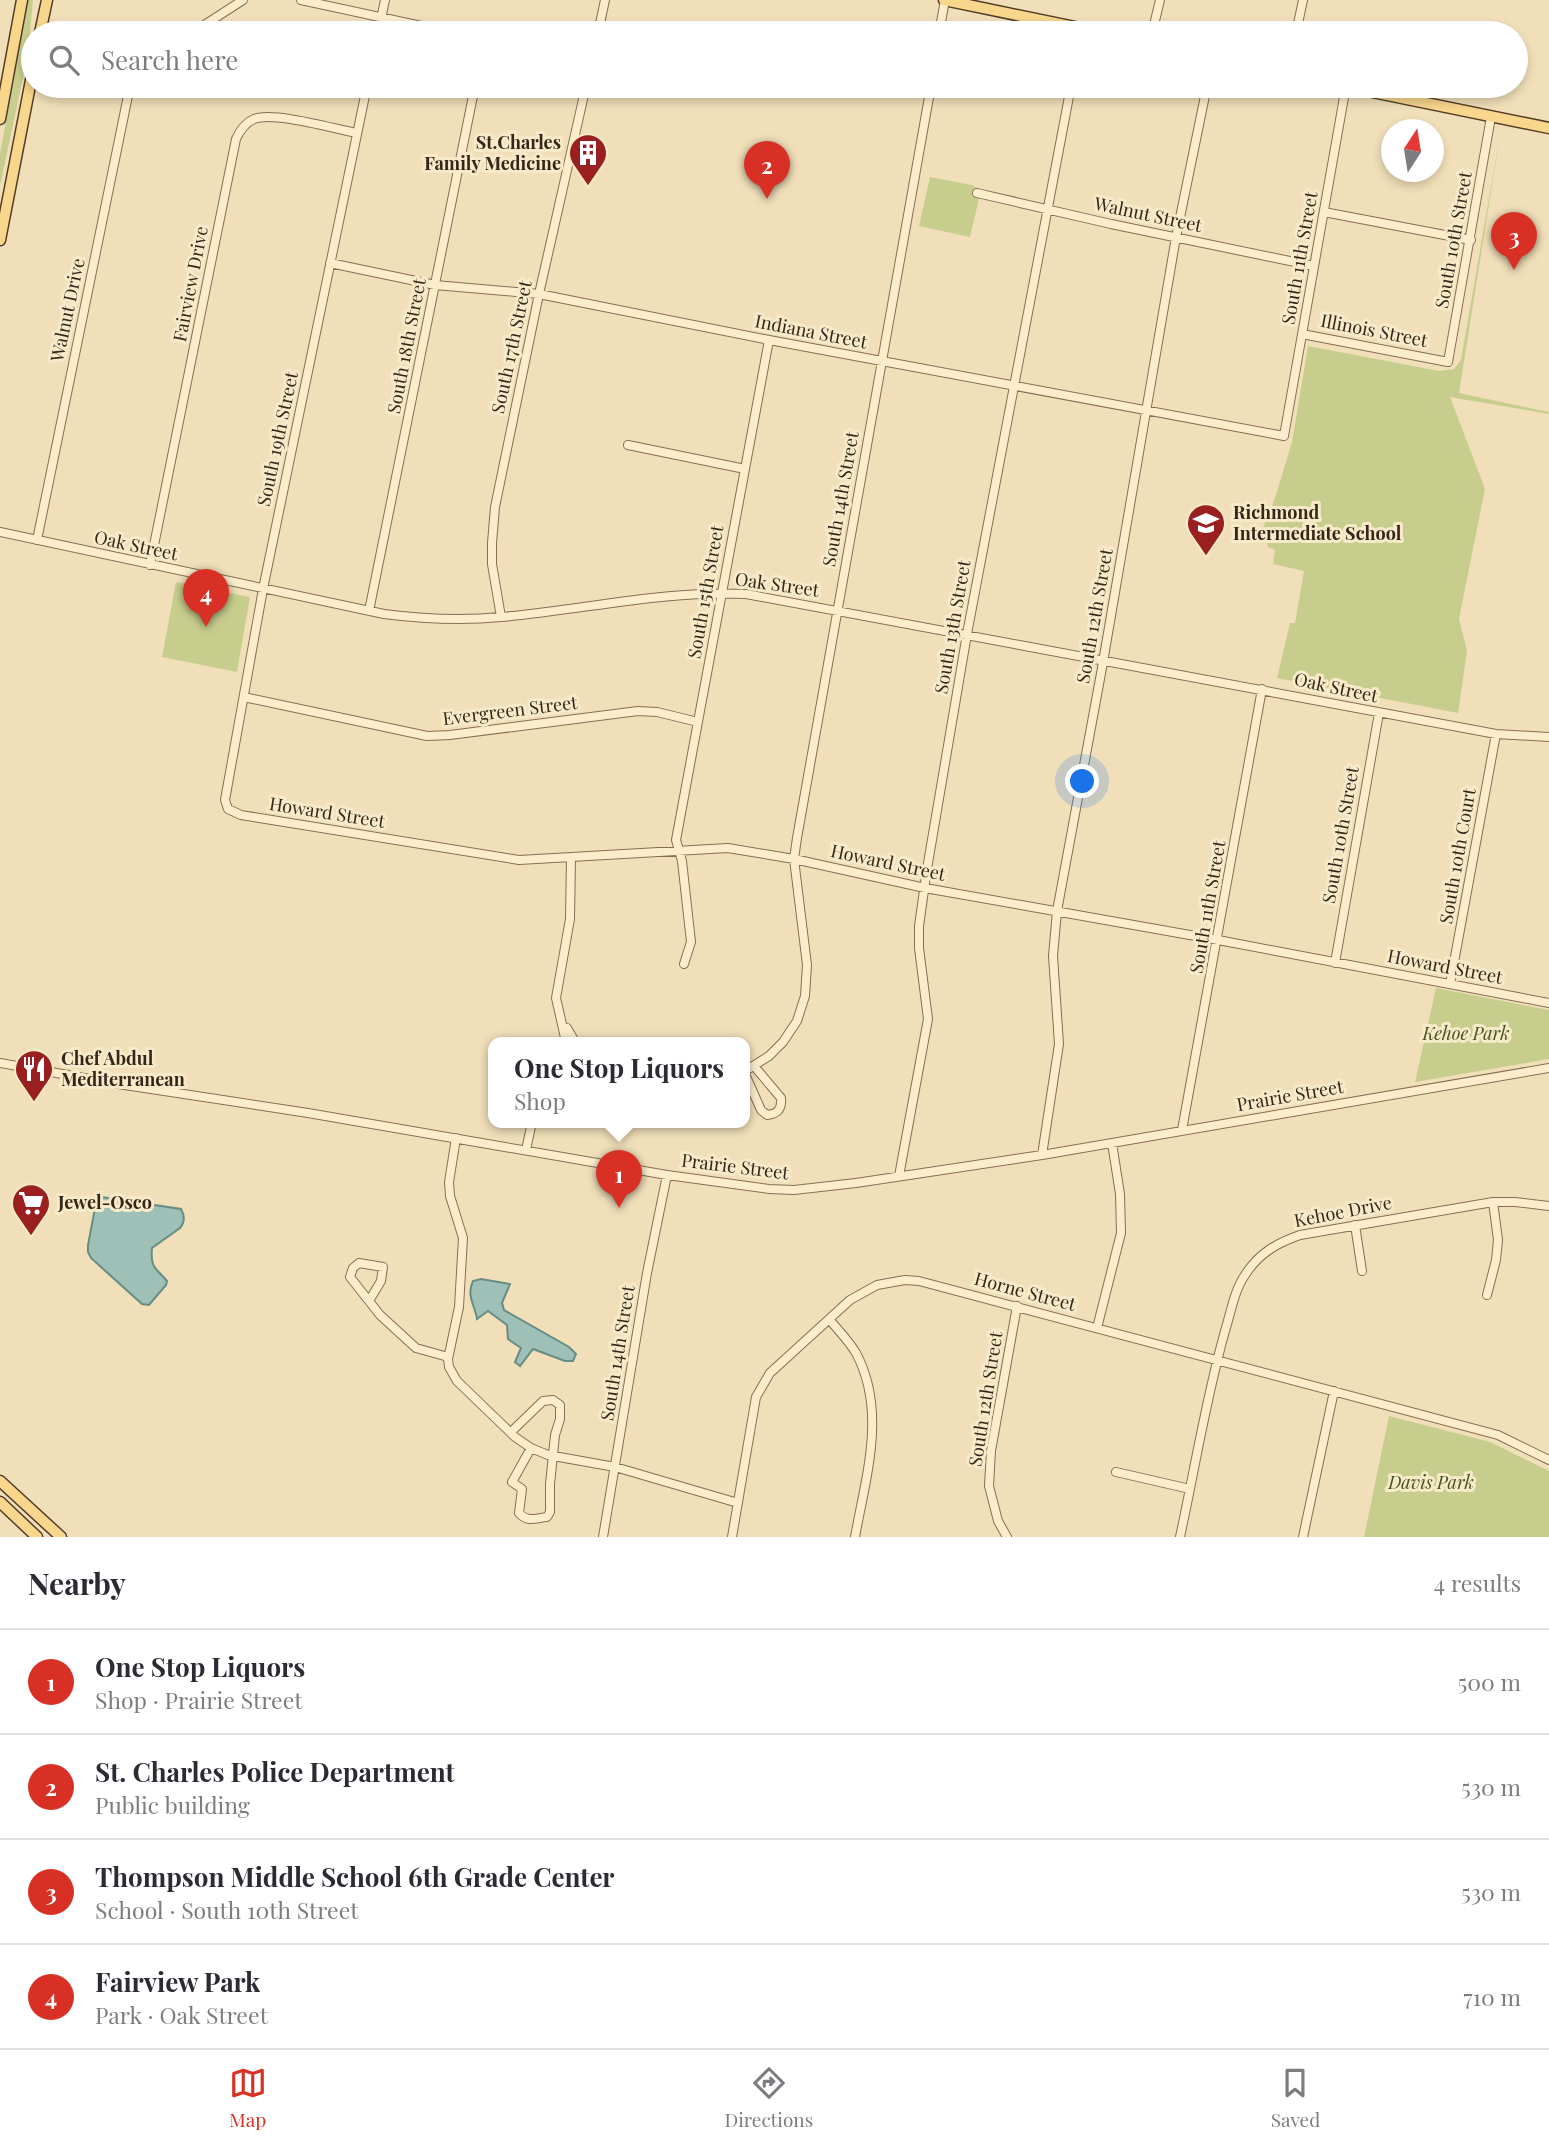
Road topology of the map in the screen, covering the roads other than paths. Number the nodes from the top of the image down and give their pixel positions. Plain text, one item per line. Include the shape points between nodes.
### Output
1 (22, 0) edge
2 (47, 0) edge
3 (243, 0) edge
4 (301, 0) edge
5 (385, 0) edge
6 (605, 0) edge
7 (944, 0) edge
8 (1160, 0) edge
9 (1304, 0) edge
10 (382, 18) junction
11 (43, 21) edge
12 (211, 21) edge
13 (381, 21) edge
14 (396, 21) edge
15 (601, 21) edge
16 (941, 21) edge
17 (1037, 21) edge
18 (1155, 21) edge
19 (1299, 21) edge
20 (28, 98) edge
21 (128, 98) edge
22 (364, 98) edge
23 (473, 98) edge
24 (583, 98) edge
25 (929, 98) edge
26 (1069, 98) edge
27 (1205, 98) edge
28 (1343, 98) edge
29 (1402, 98) edge
30 (1492, 117) junction
31 (0, 119) edge
32 (1549, 128) edge
33 (357, 134) junction
34 (977, 193) dead end
35 (1047, 209) junction
36 (1324, 212) junction
37 (1176, 237) junction
38 (0, 240) edge
39 (1471, 240) junction
40 (330, 262) junction
41 (1314, 266) junction
42 (435, 285) junction
43 (539, 294) junction
44 (1302, 334) junction
45 (769, 340) junction
46 (1441, 360) joint
47 (882, 361) junction
48 (1014, 385) junction
49 (1146, 410) junction
50 (1284, 435) joint
51 (628, 445) dead end
52 (745, 469) junction
53 (0, 532) edge
54 (37, 540) junction
55 (150, 565) junction
56 (263, 589) junction
57 (722, 593) junction
58 (836, 610) junction
59 (369, 611) junction
60 (501, 617) junction
61 (967, 634) junction
62 (1103, 659) junction
63 (1262, 689) junction
64 (244, 697) junction
65 (1379, 713) junction
66 (698, 722) junction
67 (1496, 734) junction
68 (1549, 737) edge
69 (225, 800) joint
70 (679, 850) junction
71 (571, 857) junction
72 (794, 859) junction
73 (925, 888) junction
74 (1057, 911) junction
75 (1218, 940) junction
76 (1335, 963) junction
77 (684, 964) dead end
78 (1450, 984) junction
79 (1549, 1003) edge
80 (561, 1020) junction
81 (566, 1037) edge
82 (572, 1037) edge
83 (0, 1063) edge
84 (754, 1066) junction
85 (1549, 1068) edge
86 (750, 1069) edge
87 (750, 1085) edge
88 (531, 1128) edge
89 (1182, 1130) junction
90 (456, 1138) junction
91 (1112, 1143) junction
92 (526, 1150) junction
93 (1042, 1155) junction
94 (667, 1175) junction
95 (899, 1176) junction
96 (1493, 1202) junction
97 (1549, 1206) edge
98 (1355, 1225) junction
99 (1362, 1271) dead end
100 (1487, 1295) dead end
101 (369, 1301) junction
102 (1017, 1306) junction
103 (829, 1319) junction
104 (1097, 1328) junction
105 (448, 1357) junction
106 (1217, 1360) junction
107 (1334, 1391) junction
108 (511, 1432) junction
109 (530, 1448) junction
110 (553, 1456) junction
111 (1549, 1460) edge
112 (615, 1467) junction
113 (1116, 1472) dead end
114 (0, 1481) edge
115 (1191, 1489) junction
116 (0, 1502) edge
117 (738, 1503) junction
118 (37, 1537) edge
119 (61, 1537) edge
120 (603, 1537) edge
121 (732, 1537) edge
122 (855, 1537) edge
123 (1007, 1537) edge
124 (1180, 1537) edge
125 (1303, 1537) edge

1 - 31 main road
2 - 11 main road
3 - 12 street
4 - 10 street
5 - 10 street
6 - 15 street
7 - 16 street
7 - 17 main road
8 - 18 street
9 - 19 street
10 - 13 street
10 - 14 street
20 - 38 main road
21 - 54 street, Walnut Drive
22 - 33 street, South 19th Street
23 - 42 street, South 18th Street
24 - 43 street, South 17th Street
25 - 47 street, South 14th Street
26 - 35 street, South 13th Street
27 - 37 street, South 12th Street
28 - 36 street, South 11th Street
29 - 30 main road
30 - 32 main road
30 - 39 street, South 10th Street
33 - 40 street, South 19th Street
33 - 55 street, Fairview Drive via 264,116 240,130
34 - 35 street, Walnut Street
35 - 37 street, Walnut Street
35 - 48 street, South 13th Street
36 - 39 street
36 - 41 street, South 11th Street
37 - 41 street, Walnut Street
37 - 49 street, South 12th Street
39 - 46 street, South 10th Street via 1448,362
40 - 42 street, Indiana Street
40 - 56 street, South 19th Street
41 - 44 street, South 11th Street
42 - 43 street, Indiana Street
42 - 59 street, South 18th Street
43 - 45 street, Indiana Street
43 - 60 street, South 17th Street via 495,507 492,564
44 - 46 street, Illinois Street
44 - 50 street, South 11th Street
45 - 47 street, Indiana Street
45 - 52 street, South 15th Street
47 - 48 street, Indiana Street
47 - 58 street, South 14th Street
48 - 49 street, Indiana Street
48 - 61 street, South 13th Street
49 - 50 street, Indiana Street
49 - 62 street, South 12th Street
51 - 52 street
52 - 57 street, South 15th Street
53 - 54 street, Oak Street
54 - 55 street, Oak Street
55 - 56 street, Oak Street
56 - 59 street, Oak Street
56 - 64 street, South 19th Street
57 - 58 street, Oak Street
57 - 60 street, Oak Street
57 - 66 street, South 15th Street
58 - 61 street, Oak Street
58 - 72 street, South 14th Street
59 - 60 street, Oak Street via 430,619
61 - 62 street, Oak Street
61 - 73 street, South 13th Street
62 - 63 street, Oak Street
62 - 74 street, South 12th Street
63 - 65 street, Oak Street
63 - 75 street, South 11th Street
64 - 66 street, Evergreen Street via 427,736 638,711
64 - 69 street, South 19th Street
65 - 67 street, Oak Street
65 - 76 street, South 10th Street
66 - 70 street, South 15th Street via 676,840
67 - 68 street, Oak Street
67 - 78 street, South 10th Court
69 - 71 street, Howard Street via 228,809 241,815 511,859
70 - 71 street, Howard Street
70 - 72 street, Howard Street via 728,848
70 - 77 street, South 15th Street via 691,942
71 - 80 street via 570,919 556,998
72 - 73 street, Howard Street
72 - 84 street, South 14th Street via 807,965 806,996 783,1042
73 - 74 street, Howard Street
73 - 95 street, South 13th Street via 919,948 928,1019
74 - 75 street, Howard Street
74 - 93 street, South 12th Street via 1053,956 1059,1044
75 - 76 street, Howard Street
75 - 89 street, South 11th Street
76 - 78 street, Howard Street
78 - 79 street, Howard Street
80 - 81 street
80 - 82 street
83 - 90 street, Prairie Street
84 - 86 street, South 14th Street
84 - 87 street, South 14th Street via 781,1098 775,1114 761,1110
85 - 89 street, Prairie Street
88 - 92 street
89 - 91 street, Prairie Street
90 - 92 street, Prairie Street
90 - 105 street via 449,1182 463,1238 459,1307
91 - 93 street, Prairie Street
91 - 104 street via 1121,1233
92 - 94 street, Prairie Street
93 - 95 street, Prairie Street
94 - 95 street, Prairie Street via 794,1190
94 - 112 street, South 14th Street
96 - 97 street, Kehoe Drive
96 - 98 street, Kehoe Drive
96 - 100 street via 1498,1240
98 - 99 street
98 - 106 street, Kehoe Drive via 1300,1235 1267,1250 1236,1292
101 - 101 street via 350,1276 359,1263 383,1267
101 - 105 street via 416,1348
102 - 103 street, Horne Street via 905,1280 863,1291
102 - 104 street, Horne Street
102 - 123 street, South 12th Street via 989,1486
103 - 117 street, Horne Street via 760,1387
103 - 122 street via 854,1350 872,1401 872,1442
104 - 106 street, Horne Street
105 - 108 street via 457,1381
106 - 107 street, Horne Street
106 - 115 street
107 - 111 street, Horne Street via 1498,1435
107 - 125 street
108 - 109 street
108 - 110 street via 542,1401 553,1400 560,1405 561,1419
109 - 110 street
109 - 110 street via 512,1482 522,1489 519,1513 524,1518 547,1517 550,1512
110 - 112 street
112 - 117 street
112 - 120 street, South 14th Street
113 - 115 street
114 - 119 main road
115 - 124 street
116 - 118 main road
117 - 121 street, Horne Street

